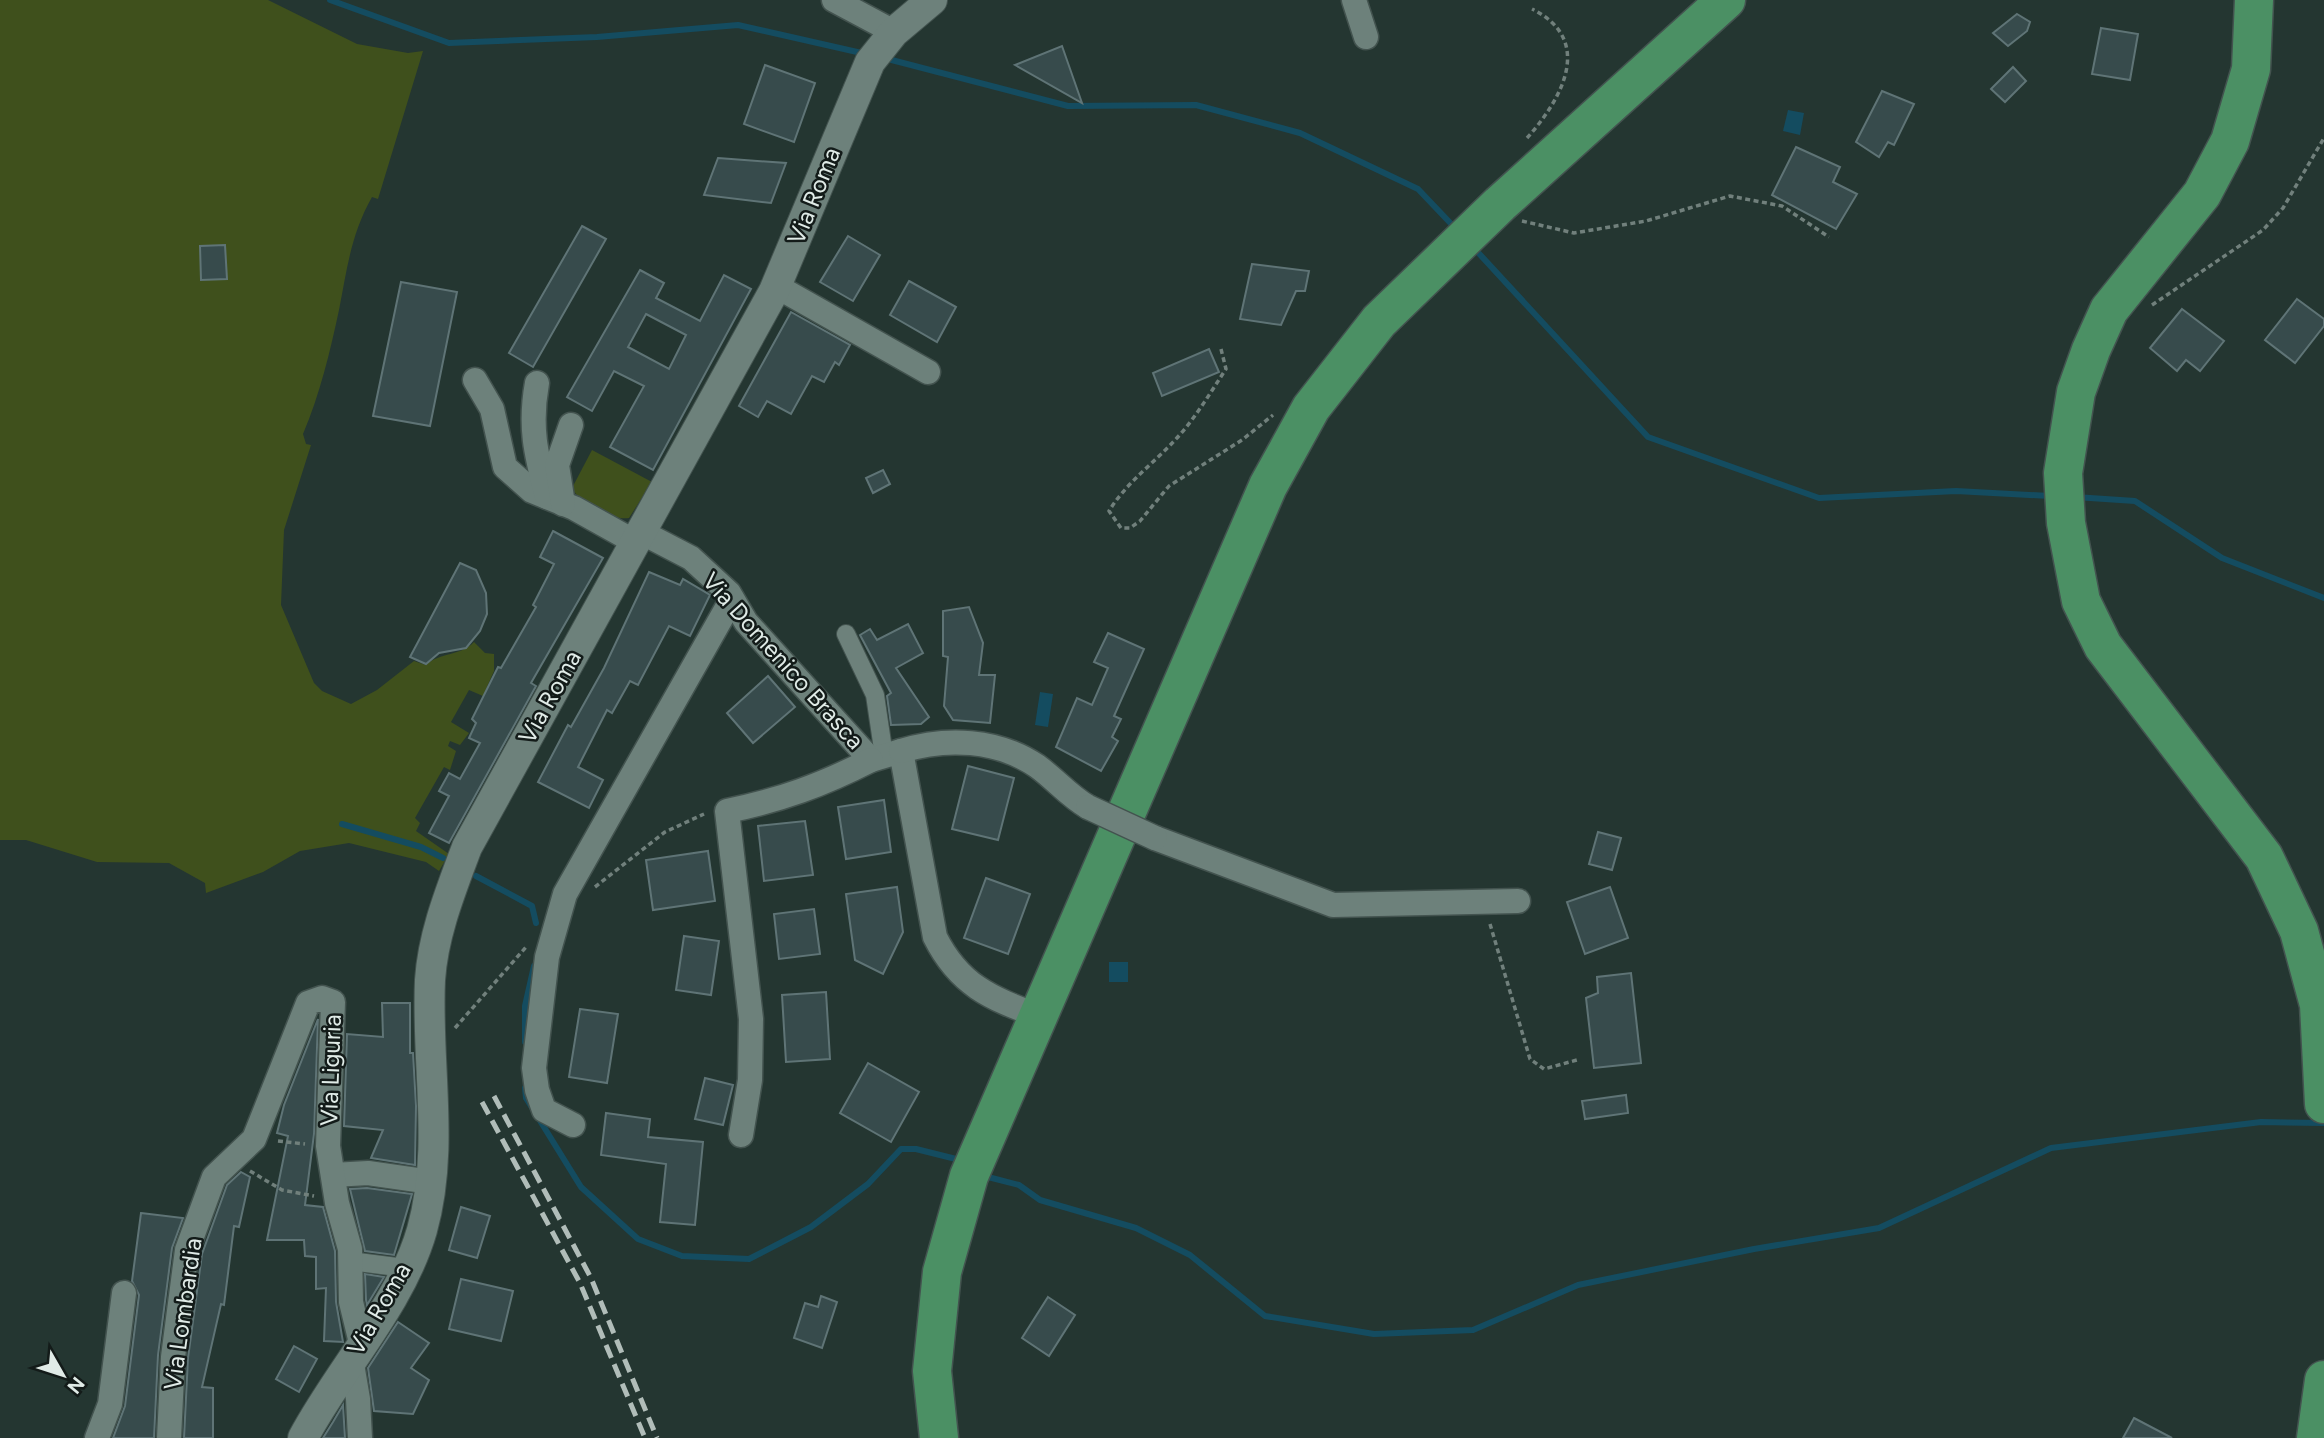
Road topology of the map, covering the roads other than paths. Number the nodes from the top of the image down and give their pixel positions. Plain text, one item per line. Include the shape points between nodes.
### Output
1 (834, 0) edge
2 (932, 0) edge
3 (1354, 0) edge
4 (1726, 0) edge
5 (2254, 0) edge
6 (1366, 37) dead end
7 (883, 46) junction
8 (776, 286) junction
9 (928, 372) dead end
10 (475, 380) dead end
11 (537, 383) dead end
12 (571, 425) dead end
13 (555, 500) junction
14 (638, 537) junction
15 (732, 598) junction
16 (846, 634) dead end
17 (886, 756) junction
18 (1518, 901) dead end
19 (1039, 1016) junction
20 (2324, 1104) edge
21 (573, 1125) dead end
22 (741, 1135) dead end
23 (232, 1160) joint
24 (333, 1175) junction
25 (431, 1182) junction
26 (350, 1261) junction
27 (405, 1268) junction
28 (124, 1293) dead end
29 (356, 1351) junction
30 (2324, 1380) edge
31 (97, 1438) edge
32 (169, 1438) edge
33 (303, 1438) edge
34 (360, 1438) edge
35 (939, 1438) edge
36 (2316, 1438) edge

1 - 7 street
2 - 7 street, Via Roma
3 - 6 street
4 - 19 main road via 1379,321 1311,408 1268,486
5 - 20 main road via 2252,69 2230,141 2202,194 2109,310 2076,392 2063,473 2066,523 2081,601 2104,646 2264,857 2299,931 2319,1005
7 - 8 street, Via Roma
8 - 9 street
8 - 14 street, Via Roma
10 - 13 street, Via Domenico Brasca via 492,409 505,467 532,491
11 - 13 street via 532,441
12 - 13 street via 557,465
13 - 14 street, Via Domenico Brasca
14 - 15 street, Via Domenico Brasca via 691,558
14 - 25 street, Via Roma via 467,847 443,911 430,979
15 - 17 street, Via Domenico Brasca via 746,622
15 - 21 street via 565,894 547,957 534,1068 544,1110
16 - 17 street via 875,695
17 - 18 street, bridge via 945,742 1014,753 1088,807 1155,838 1333,905
17 - 19 street, Via Domenico Brasca via 943,952 974,987
17 - 22 street via 817,787 727,811 751,1019 751,1080
19 - 35 main road via 969,1176 942,1272 932,1371
23 - 24 street, Via Liguria via 254,1139 308,1003 322,998 334,1002 328,1146
23 - 32 street, Via Lombardia via 214,1177 187,1250 173,1357
24 - 25 street via 368,1172
24 - 26 street, Via Liguria
25 - 27 street, Via Roma via 421,1231
26 - 27 street
26 - 29 street, Via Liguria
27 - 29 street, Via Roma
28 - 31 street via 110,1404
29 - 33 street, Via Roma
29 - 34 street, Via Liguria
30 - 36 main road

